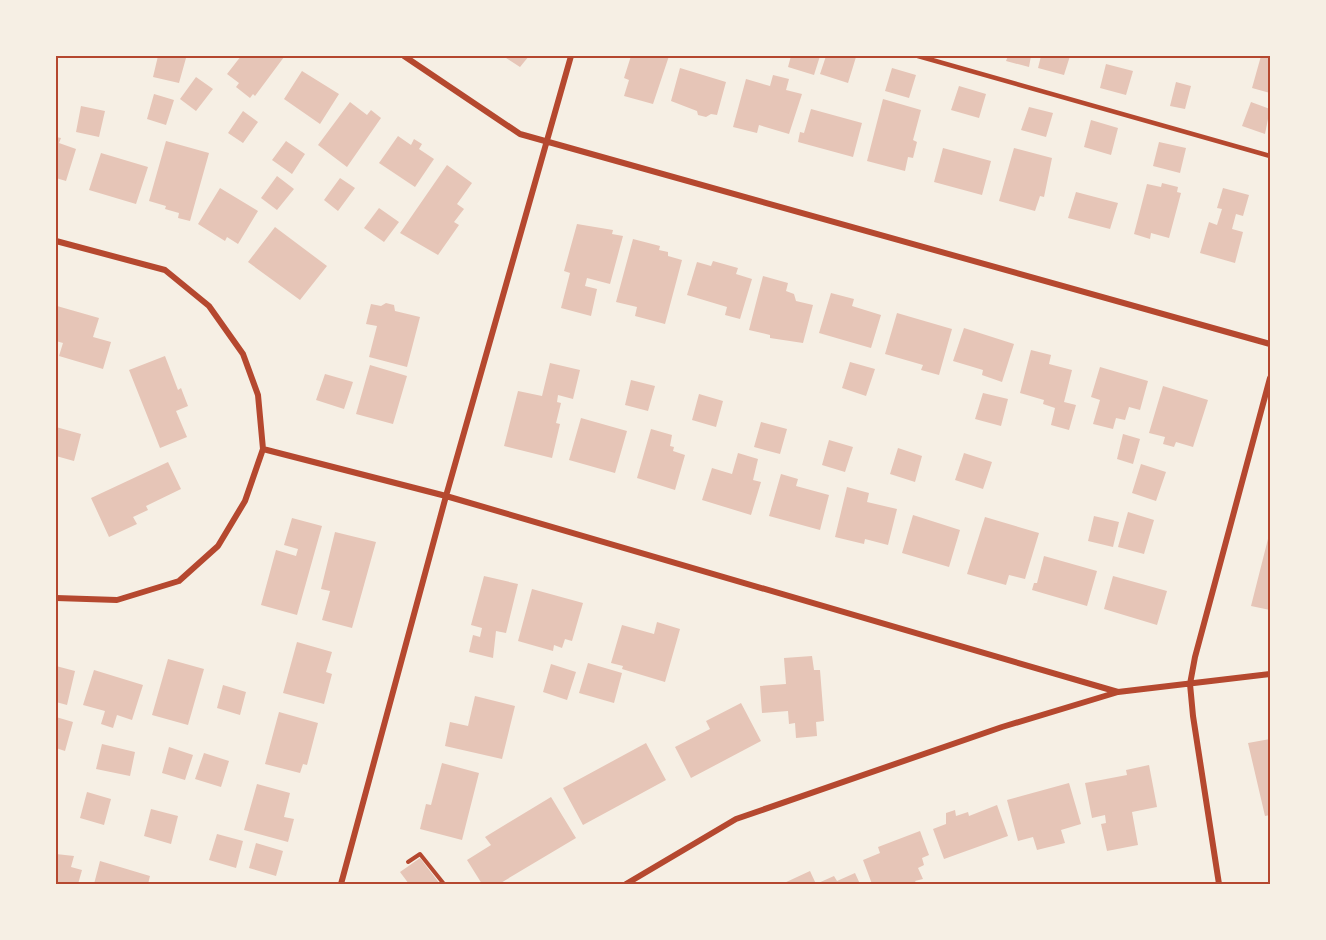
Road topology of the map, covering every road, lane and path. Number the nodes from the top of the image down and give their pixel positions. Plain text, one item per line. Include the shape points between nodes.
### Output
1 (404, 56) edge
2 (571, 56) edge
3 (918, 56) edge
4 (546, 142) junction
5 (1270, 156) edge
6 (56, 240) edge
7 (1270, 345) edge
8 (1270, 378) edge
9 (263, 449) junction
10 (446, 496) junction
11 (56, 598) edge
12 (1270, 674) edge
13 (1190, 684) junction
14 (1118, 692) junction
15 (408, 862) dead end
16 (341, 885) edge
17 (444, 885) edge
18 (626, 885) edge
19 (1219, 885) edge

1 - 4 street via 520,134
2 - 4 street
3 - 5 lane
4 - 7 street
4 - 10 street
6 - 9 street via 165,270 209,306 243,354 258,395
8 - 13 street
9 - 10 street
9 - 11 street via 245,501 218,546 179,581 117,600
10 - 14 street
10 - 16 street
12 - 13 street
13 - 14 street
13 - 19 street
14 - 18 street via 1002,727 736,819
15 - 17 path via 420,854

